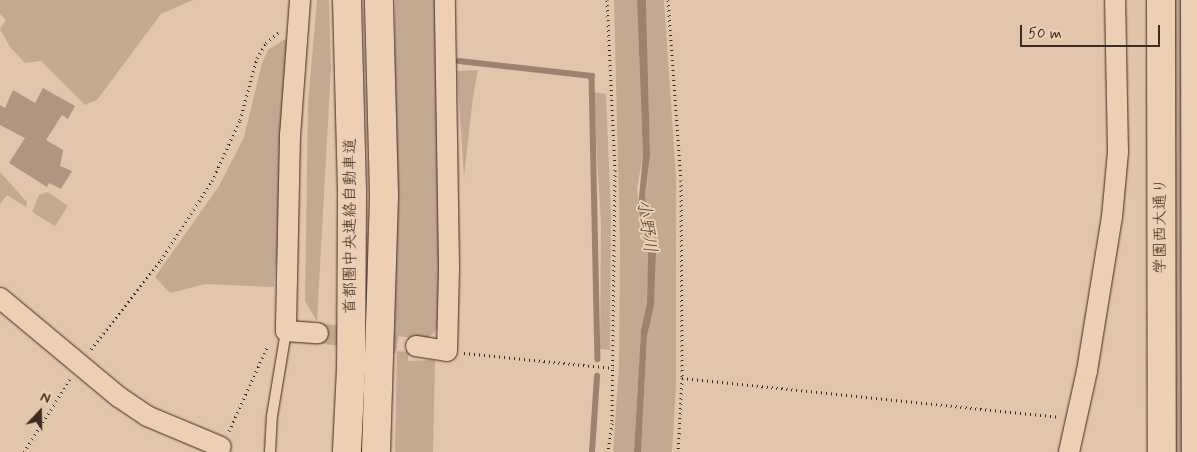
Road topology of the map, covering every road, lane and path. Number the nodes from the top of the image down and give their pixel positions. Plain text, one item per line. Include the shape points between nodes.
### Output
1 (346, 0) edge
2 (379, 0) edge
3 (445, 0) edge
4 (607, 0) edge
5 (668, 0) edge
6 (1116, 0) edge
7 (1160, 0) edge
8 (1195, 0) edge
9 (300, 8) edge
10 (0, 298) edge
11 (286, 331) junction
12 (318, 333) tunnel mouth
13 (416, 346) tunnel mouth
14 (447, 351) junction
15 (78, 366) junction
16 (613, 368) junction
17 (682, 378) junction
18 (1076, 419) junction
19 (222, 447) joint
20 (24, 452) edge
21 (270, 452) edge
22 (347, 452) edge
23 (376, 452) edge
24 (608, 452) edge
25 (678, 452) edge
26 (1069, 452) edge
27 (1162, 452) edge
28 (1196, 452) edge

1 - 22 main road, 首都圏中央連絡自動車道 via 352,192
2 - 23 main road, 首都圏中央連絡自動車道 via 384,195
3 - 14 street
4 - 16 path via 615,170
5 - 17 path via 681,180
6 - 18 street via 1118,152 1110,226
7 - 27 main road, 学園西大通り
8 - 28 main road
9 - 11 street via 290,135
9 - 15 path via 266,43 257,58 240,120 212,181 161,260
10 - 15 street
11 - 12 street
11 - 19 path via 270,342
11 - 21 lane via 272,416
13 - 14 street
14 - 16 path
15 - 19 street via 147,416
15 - 20 path
16 - 24 path
17 - 18 path
17 - 25 path
18 - 26 street

